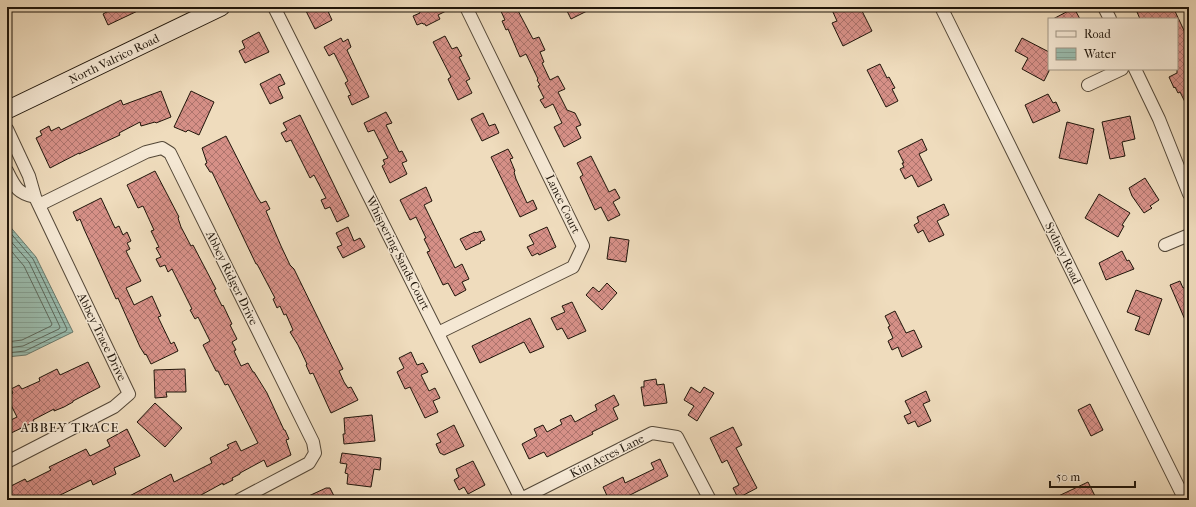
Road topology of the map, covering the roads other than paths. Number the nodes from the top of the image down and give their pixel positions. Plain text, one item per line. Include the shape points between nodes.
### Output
1 (221, 7) edge
2 (274, 7) edge
3 (466, 7) edge
4 (941, 7) edge
5 (1104, 7) edge
6 (1110, 18) edge
7 (1120, 70) edge
8 (1135, 70) edge
9 (1088, 85) dead end
10 (7, 110) edge
11 (7, 129) edge
12 (22, 163) junction
13 (7, 170) edge
14 (1189, 194) edge
15 (37, 201) junction
16 (1189, 235) edge
17 (1165, 245) dead end
18 (438, 333) junction
19 (7, 462) edge
20 (520, 499) edge
21 (239, 500) edge
22 (710, 500) edge
23 (1185, 500) edge

1 - 10 street, North Valrico Road
2 - 18 street, Whispering Sands Court
3 - 18 street, Lance Court via 583,246 573,267
4 - 23 street, Sydney Road
5 - 6 street
7 - 9 street
8 - 14 street via 1159,119
11 - 12 street, Abbey Trace Drive
12 - 13 street
12 - 15 street, Abbey Trace Drive
13 - 15 street via 18,191
15 - 19 street, Abbey Trace Drive via 129,394 114,407
15 - 21 street, Abbey Ridger Drive via 146,152 162,148 170,153 313,442 315,453 309,463
16 - 17 street
18 - 20 street, Whispering Sands Court
20 - 22 street, Kim Acres Lane via 652,433 677,437

